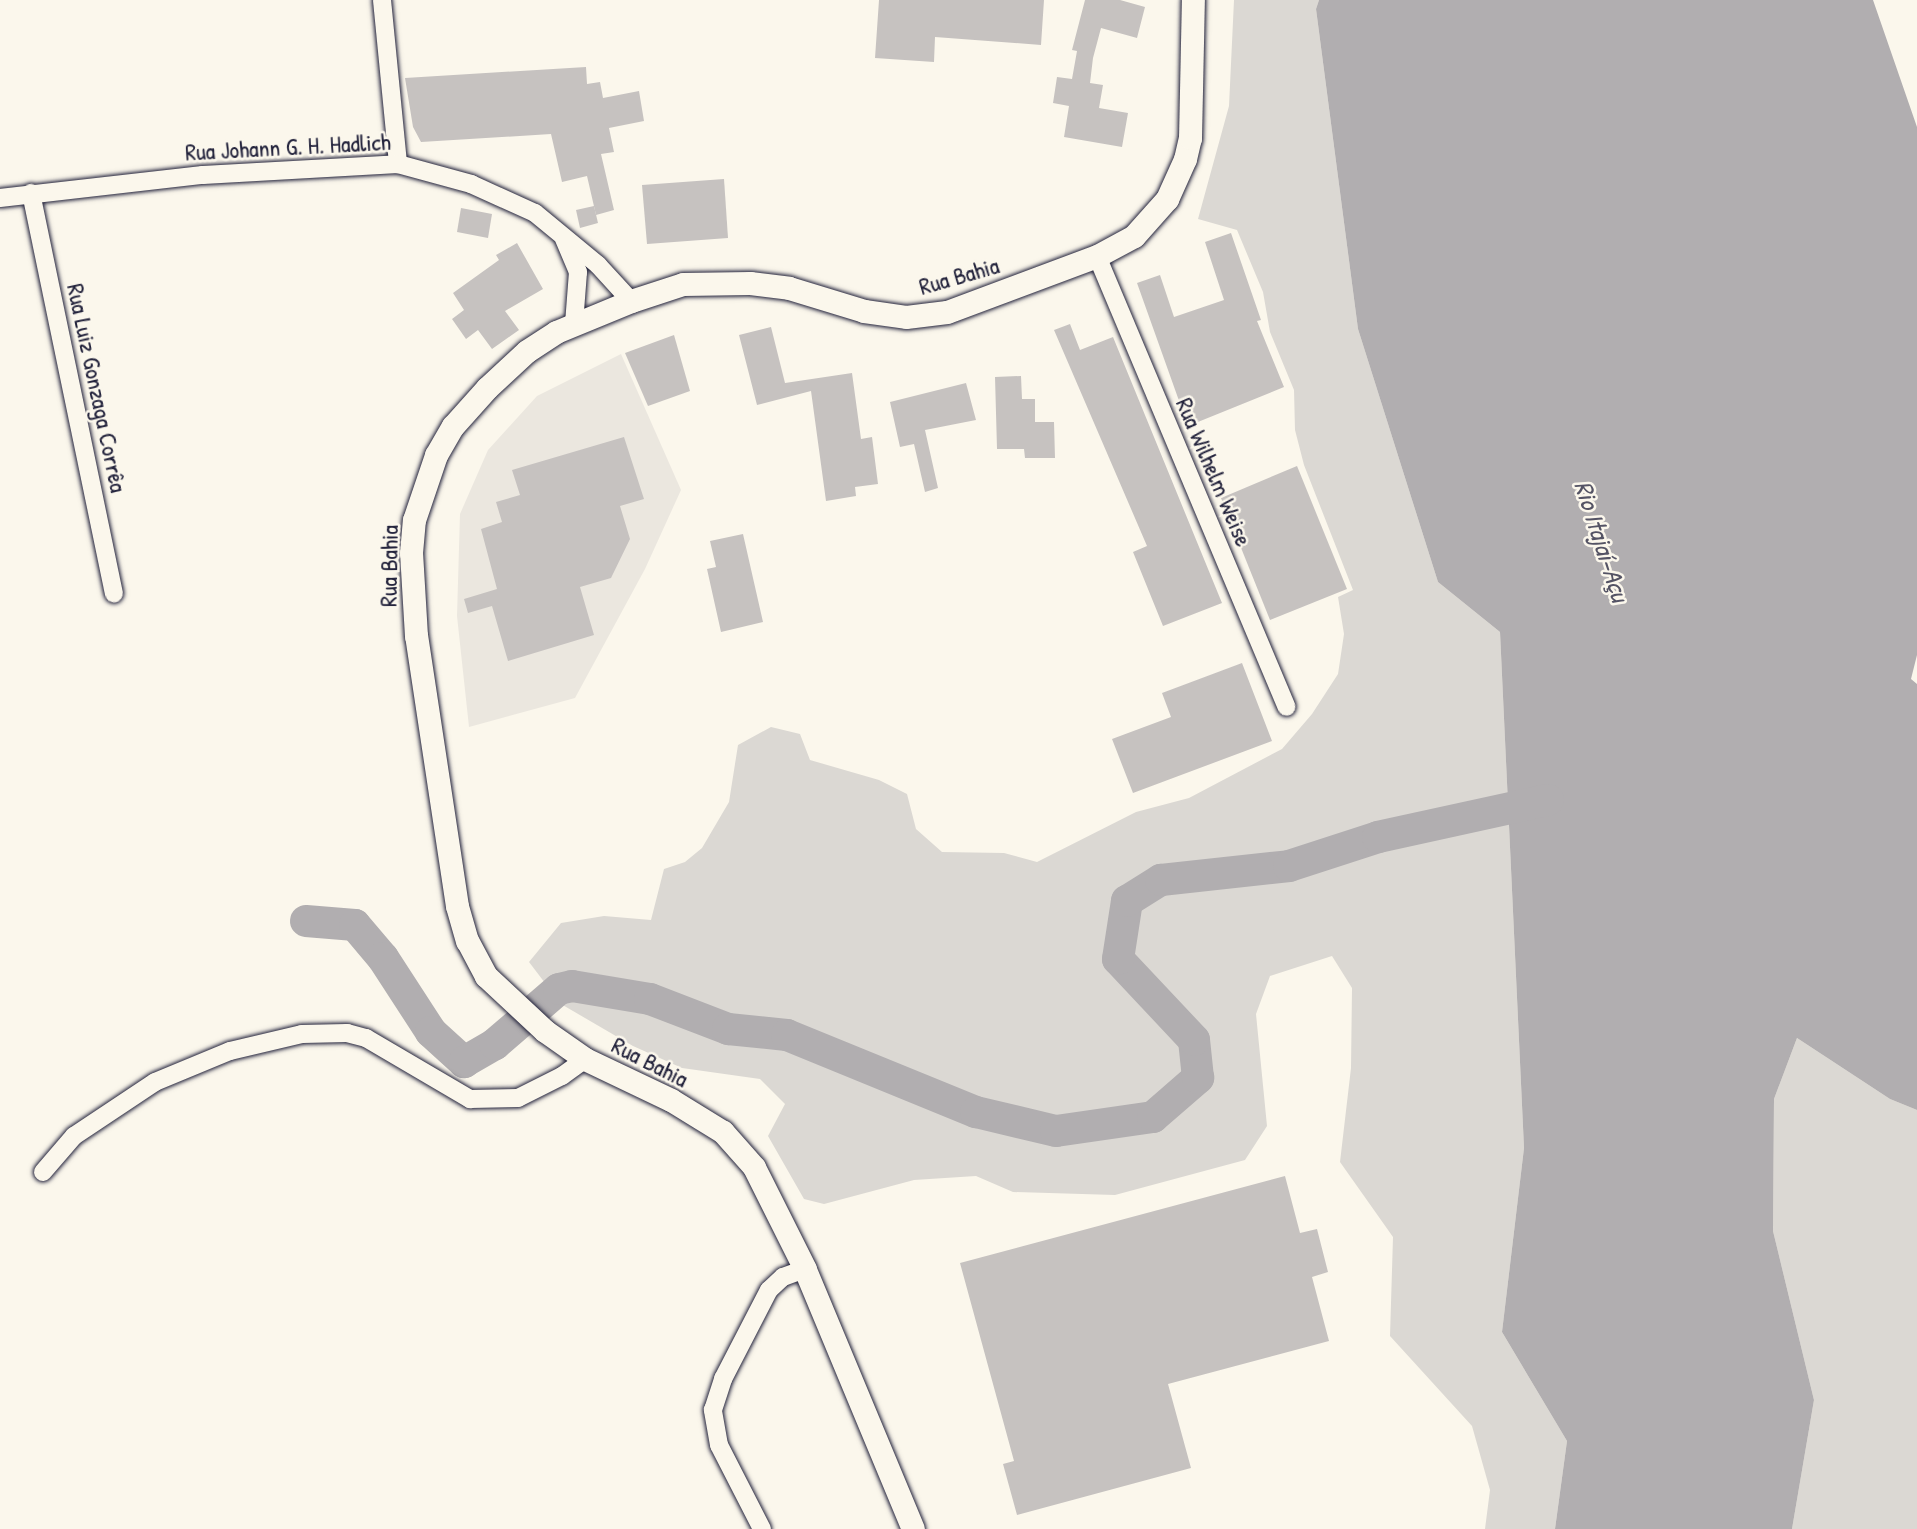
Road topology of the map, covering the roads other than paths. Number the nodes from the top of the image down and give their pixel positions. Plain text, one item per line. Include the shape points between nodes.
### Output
1 (382, 0) edge
2 (1193, 0) edge
3 (398, 164) junction
4 (31, 193) junction
5 (0, 198) edge
6 (563, 236) junction
7 (1097, 256) junction
8 (598, 265) junction
9 (578, 272) junction
10 (631, 301) junction
11 (574, 324) junction
12 (114, 594) dead end
13 (1287, 707) dead end
14 (585, 1059) junction
15 (43, 1172) dead end
16 (805, 1269) junction
17 (762, 1529) edge
18 (913, 1529) edge

1 - 3 street
2 - 7 main road, Rua Bahia via 1190,138 1185,159 1167,199 1134,236
3 - 4 street, Rua Johann G. H. Hadlich via 299,167
3 - 6 street, Rua Johann G. H. Hadlich via 471,184 534,213
4 - 5 street, Rua Johann G. H. Hadlich
4 - 12 street, Rua Luiz Gonzaga Corrêa
6 - 8 street, Rua Johann G. H. Hadlich
6 - 9 street, Rua Johann G. H. Hadlich
7 - 10 main road, Rua Bahia via 947,312 906,317 750,283 683,284
7 - 13 street, Rua Wilhelm Weise
8 - 9 street
8 - 10 street, Rua Johann G. H. Hadlich
9 - 11 street, Rua Johann G. H. Hadlich
10 - 11 main road, Rua Bahia
11 - 14 main road, Rua Bahia via 527,351 453,426 422,489 411,552 416,636 457,906 467,941 486,976 513,1004
14 - 15 street via 518,1098 470,1099 366,1038 347,1033 302,1034 230,1051 155,1082 74,1136
14 - 16 main road, Rua Bahia via 671,1100 723,1132 754,1167
16 - 17 street via 783,1277 769,1290 723,1379 713,1410 719,1445
16 - 18 main road, Rua Bahia

